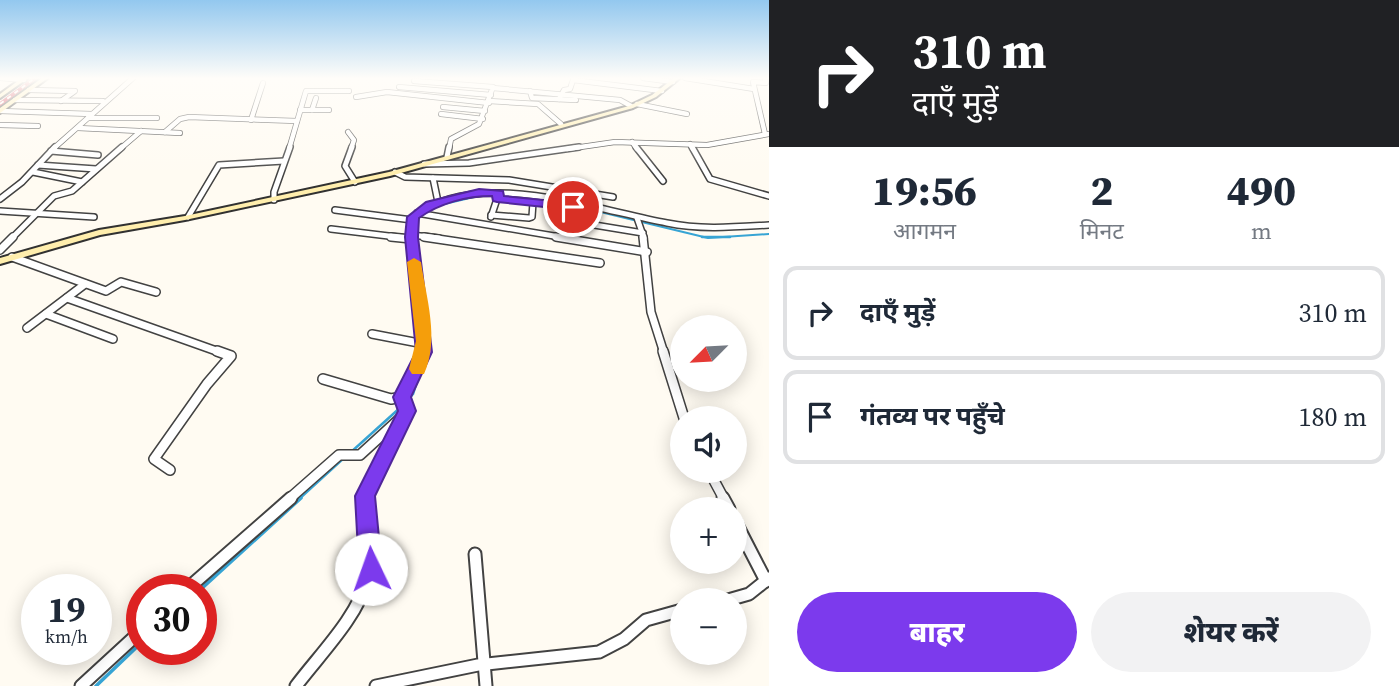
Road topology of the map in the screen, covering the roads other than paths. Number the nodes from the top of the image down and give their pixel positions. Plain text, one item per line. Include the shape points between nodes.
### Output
1 (95, 110) edge
2 (254, 110) edge
3 (300, 110) edge
4 (475, 110) edge
5 (545, 110) edge
6 (615, 110) edge
7 (664, 110) edge
8 (760, 110) edge
9 (0, 111) edge
10 (485, 111) joint
11 (441, 114) dead end
12 (687, 114) dead end
13 (90, 116) junction
14 (157, 118) dead end
15 (483, 119) junction
16 (251, 120) junction
17 (297, 121) junction
18 (561, 124) junction
19 (0, 125) edge
20 (38, 126) dead end
21 (78, 128) junction
22 (141, 131) junction
23 (165, 132) junction
24 (348, 132) dead end
25 (180, 133) dead end
26 (767, 134) edge
27 (632, 142) junction
28 (690, 144) junction
29 (51, 151) junction
30 (98, 155) dead end
31 (447, 157) junction
32 (284, 161) junction
33 (424, 164) junction
34 (38, 165) junction
35 (96, 169) junction
36 (33, 172) junction
37 (395, 172) junction
38 (433, 178) junction
39 (663, 181) dead end
40 (82, 182) junction
41 (355, 182) junction
42 (769, 195) edge
43 (498, 196) junction
44 (613, 197) dead end
45 (0, 199) edge
46 (274, 200) junction
47 (438, 202) junction
48 (533, 202) junction
49 (0, 211) edge
50 (335, 211) dead end
51 (38, 212) junction
52 (418, 213) junction
53 (491, 215) junction
54 (94, 217) dead end
55 (188, 218) junction
56 (552, 218) dead end
57 (412, 220) junction
58 (638, 220) junction
59 (488, 224) junction
60 (769, 225) edge
61 (331, 229) dead end
62 (643, 233) junction
63 (414, 236) junction
64 (0, 250) edge
65 (647, 251) junction
66 (12, 257) junction
67 (0, 261) edge
68 (600, 263) dead end
69 (85, 284) junction
70 (156, 292) dead end
71 (67, 298) junction
72 (46, 314) junction
73 (27, 328) dead end
74 (372, 334) dead end
75 (113, 339) dead end
76 (424, 344) junction
77 (323, 379) dead end
78 (403, 405) junction
79 (680, 406) edge
80 (170, 470) dead end
81 (747, 543) edge
82 (475, 554) dead end
83 (204, 574) edge
84 (767, 579) edge
85 (747, 595) edge
86 (670, 614) edge
87 (126, 645) edge
88 (483, 665) junction
89 (81, 686) edge
90 (296, 686) edge
91 (376, 686) edge
92 (486, 686) edge

1 - 13 street
2 - 16 street
3 - 17 street
4 - 10 street
5 - 18 street
6 - 18 street
7 - 12 street
8 - 26 street
9 - 13 street
10 - 15 street
11 - 15 street
13 - 14 street
13 - 21 street
15 - 31 street via 450,139
16 - 17 street
16 - 23 street via 185,117
17 - 32 street
18 - 31 street
19 - 20 street
21 - 22 street
21 - 29 street
22 - 23 street
22 - 35 street
23 - 25 street
24 - 41 street via 354,140 345,166
26 - 28 street
27 - 28 street
27 - 33 street via 460,164
27 - 39 street
28 - 42 street via 710,179
29 - 30 street
29 - 34 street
31 - 33 street
32 - 46 street
32 - 55 street via 218,166
33 - 37 street
34 - 35 street
34 - 36 street
35 - 40 street
36 - 40 street
36 - 45 street
37 - 38 street via 402,177
37 - 41 street
38 - 44 street via 509,180
38 - 47 street
40 - 51 street via 65,195 54,195
41 - 46 street
43 - 47 street via 474,193
43 - 48 street
43 - 53 street
43 - 58 street via 565,201
46 - 55 street
47 - 52 street
48 - 53 street via 529,218
48 - 58 street
49 - 51 street
50 - 57 street
51 - 54 street
51 - 64 street
52 - 57 street
52 - 59 street
53 - 59 street
55 - 66 street via 99,233
56 - 62 street
57 - 63 street
58 - 60 street via 716,228
58 - 62 street
59 - 65 street
61 - 63 street
62 - 65 street
63 - 68 street
63 - 76 street
65 - 79 street via 651,312
66 - 67 street
66 - 69 street
69 - 70 street via 108,291 121,282
69 - 71 street
71 - 72 street
71 - 80 street via 231,356 154,458
72 - 73 street
72 - 75 street
74 - 76 street
76 - 78 street
77 - 78 street
78 - 83 street via 366,450 334,459
78 - 90 street via 365,496 371,554 368,579 352,612
81 - 84 street
82 - 88 street
84 - 85 street
86 - 88 street via 646,620 599,652
87 - 89 street
88 - 91 street
88 - 92 street

